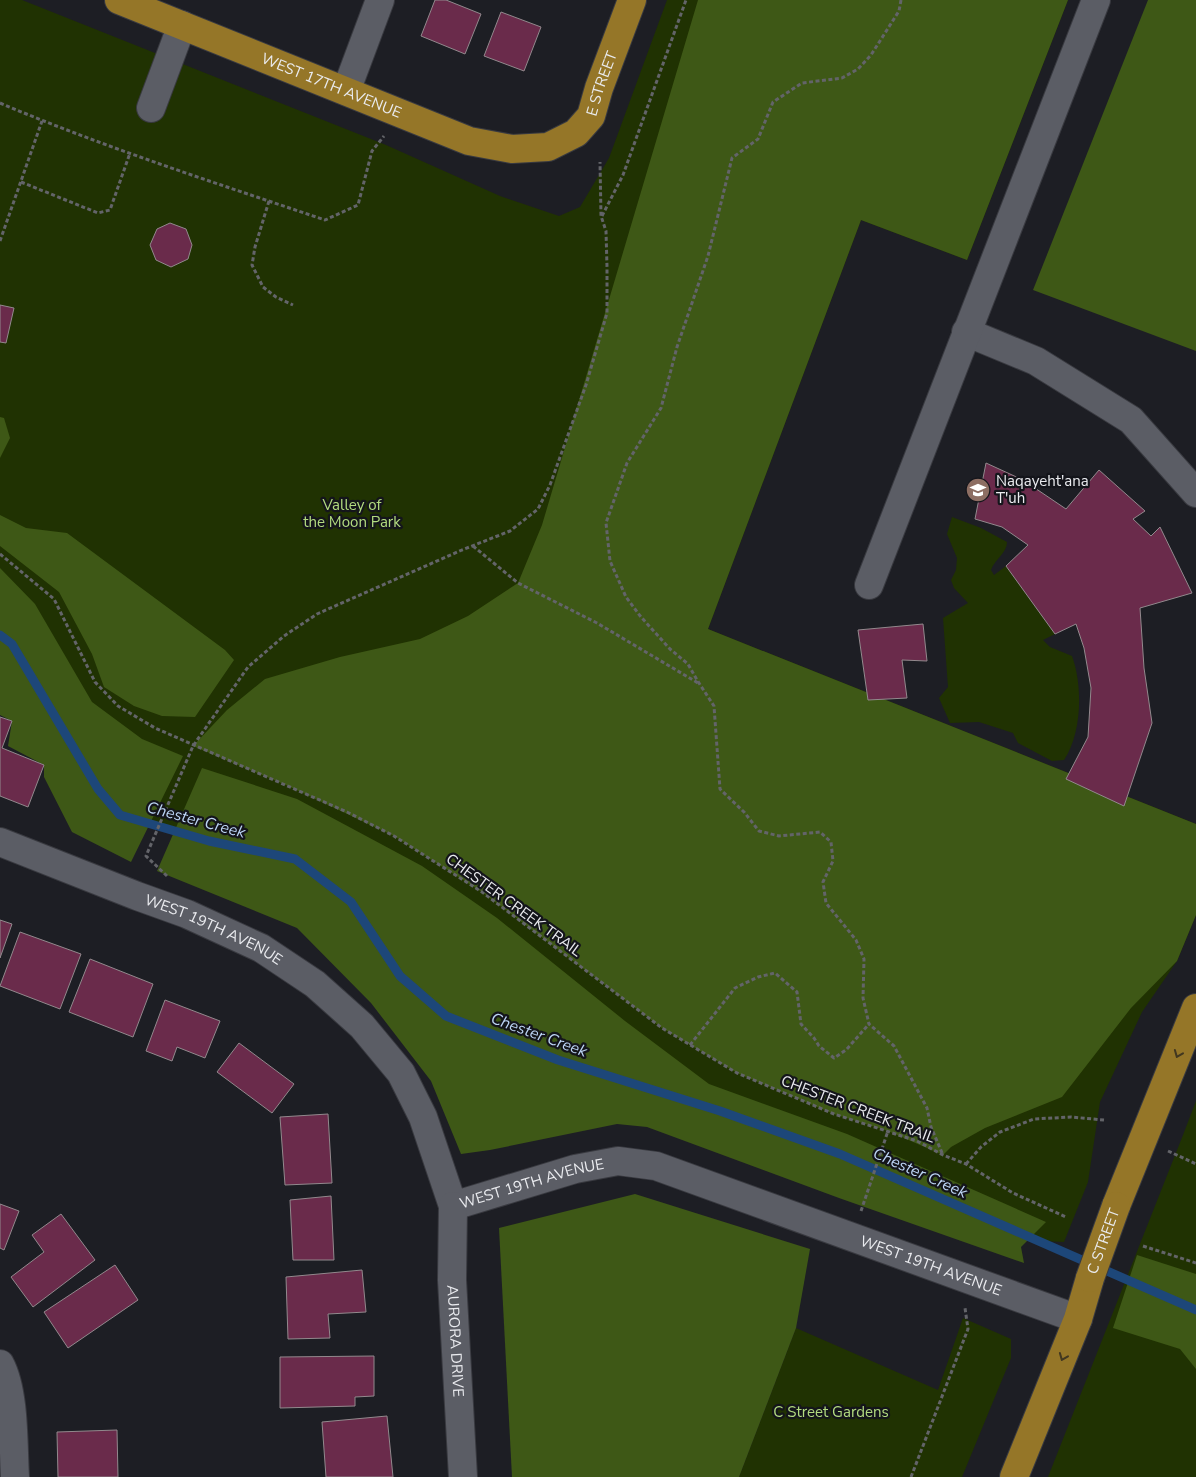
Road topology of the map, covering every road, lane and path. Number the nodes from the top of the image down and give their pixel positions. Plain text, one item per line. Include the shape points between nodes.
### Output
1 (119, 0) edge
2 (380, 0) edge
3 (632, 0) edge
4 (686, 0) edge
5 (901, 0) edge
6 (1096, 0) edge
7 (182, 25) junction
8 (346, 91) junction
9 (0, 103) edge
10 (151, 108) dead end
11 (42, 121) junction
12 (388, 132) dead end
13 (548, 147) joint
14 (130, 153) junction
15 (600, 162) dead end
16 (21, 182) junction
17 (269, 201) junction
18 (602, 216) junction
19 (0, 241) edge
20 (293, 305) dead end
21 (966, 332) junction
22 (1196, 493) edge
23 (472, 546) junction
24 (0, 554) edge
25 (869, 585) dead end
26 (699, 684) junction
27 (193, 746) junction
28 (0, 842) edge
29 (146, 856) dead end
30 (1196, 1008) edge
31 (869, 1024) junction
32 (690, 1045) junction
33 (1104, 1120) dead end
34 (888, 1131) junction
35 (1168, 1151) dead end
36 (943, 1155) junction
37 (966, 1164) junction
38 (1196, 1164) edge
39 (868, 1190) dead end
40 (453, 1206) junction
41 (1066, 1218) dead end
42 (1143, 1246) dead end
43 (1196, 1263) edge
44 (965, 1307) dead end
45 (1078, 1319) junction
46 (0, 1364) edge
47 (14, 1477) edge
48 (463, 1477) edge
49 (911, 1477) edge
50 (1014, 1477) edge

1 - 7 main road, WEST 17TH AVENUE
2 - 8 street
3 - 13 main road, E STREET via 591,116 576,133
4 - 18 path via 623,175
5 - 26 path via 899,11 871,55 858,69 842,78 802,83 774,102 758,139 732,158 708,256 677,347 661,408 627,463 606,523 610,561 626,597 663,641 688,664
6 - 21 street
7 - 8 main road, WEST 17TH AVENUE
7 - 10 street
8 - 13 main road, WEST 17TH AVENUE via 469,141 512,149
9 - 11 path
11 - 14 path
11 - 16 path
12 - 17 path via 372,151 358,205 325,220
14 - 16 path via 110,210 98,213
14 - 17 path
15 - 18 path
16 - 19 path
17 - 20 path via 252,265 263,287
18 - 23 path via 606,231 607,313 586,385 550,485 538,509 510,531
21 - 22 street via 1036,361 1131,420
21 - 25 street
23 - 26 path via 518,583 597,623
23 - 27 path via 317,614 284,636 248,667
24 - 27 path, CHESTER CREEK TRAIL via 54,599 95,682 118,706
26 - 31 path via 714,706 720,789 759,831 779,836 820,832 831,842 833,861 823,882 826,903 856,940 864,959 864,998
27 - 29 path
27 - 32 path, CHESTER CREEK TRAIL via 394,836 482,892 662,1028
28 - 40 street, WEST 19TH AVENUE via 187,914 261,948 315,984 362,1026 401,1073 423,1117
30 -> 45 main road, C STREET, bridge via 1116,1206
31 - 32 path via 846,1050 834,1058 801,1024 797,992 775,973 734,988
31 - 36 path via 894,1046 927,1108
32 - 34 path, CHESTER CREEK TRAIL via 737,1074 834,1114
33 - 37 path via 1072,1117 1034,1119 1000,1132
34 - 36 path, CHESTER CREEK TRAIL
34 - 39 path
35 - 38 path
36 - 37 path, CHESTER CREEK TRAIL
37 - 41 path, CHESTER CREEK TRAIL via 1013,1194
40 - 45 street, WEST 19TH AVENUE via 575,1169 618,1161 656,1166
40 - 48 street, AURORA DRIVE via 452,1280
42 - 43 path
44 - 49 path via 968,1329
45 -> 50 main road, C STREET
46 - 47 street via 10,1403

